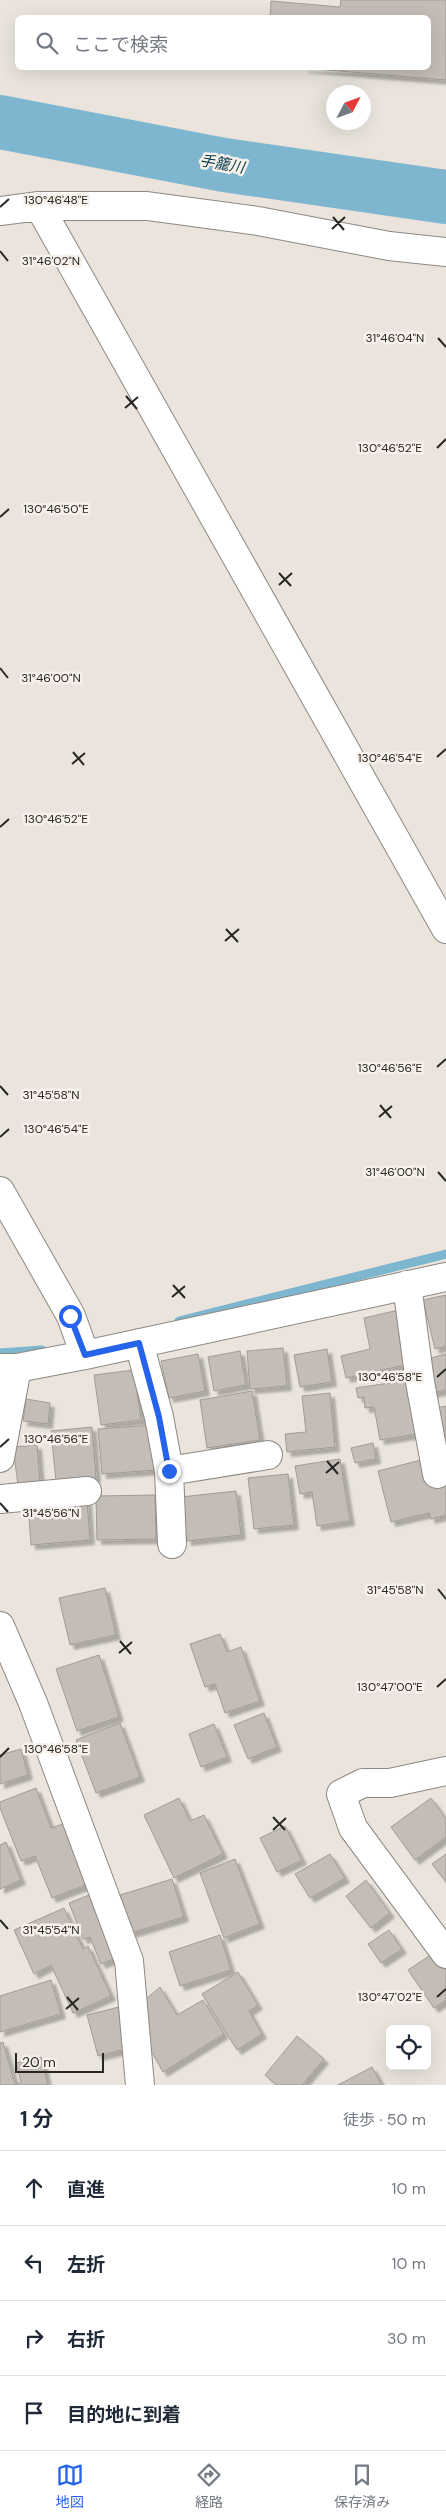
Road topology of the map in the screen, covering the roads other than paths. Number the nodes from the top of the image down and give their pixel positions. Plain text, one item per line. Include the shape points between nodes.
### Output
1 (38, 206) junction
2 (0, 211) edge
3 (446, 252) edge
4 (446, 929) edge
5 (0, 1190) edge
6 (446, 1277) edge
7 (407, 1285) junction
8 (139, 1343) junction
9 (85, 1355) junction
10 (8, 1368) edge
11 (268, 1455) dead end
12 (0, 1458) edge
13 (169, 1471) junction
14 (437, 1474) dead end
15 (87, 1491) dead end
16 (0, 1499) edge
17 (172, 1544) dead end
18 (0, 1626) edge
19 (446, 1771) edge
20 (446, 1954) edge
21 (140, 2085) edge

1 - 2 street
1 - 3 street via 147,206 258,221 389,246
1 - 4 street
5 - 9 street via 70,1316
6 - 7 street
7 - 8 street
7 - 14 street
8 - 9 street
8 - 13 street via 159,1417
9 - 10 street
10 - 12 street
11 - 13 street
13 - 17 street
15 - 16 street
18 - 21 street via 33,1703 130,1962
19 - 20 street via 390,1783 363,1783 341,1794 353,1828

